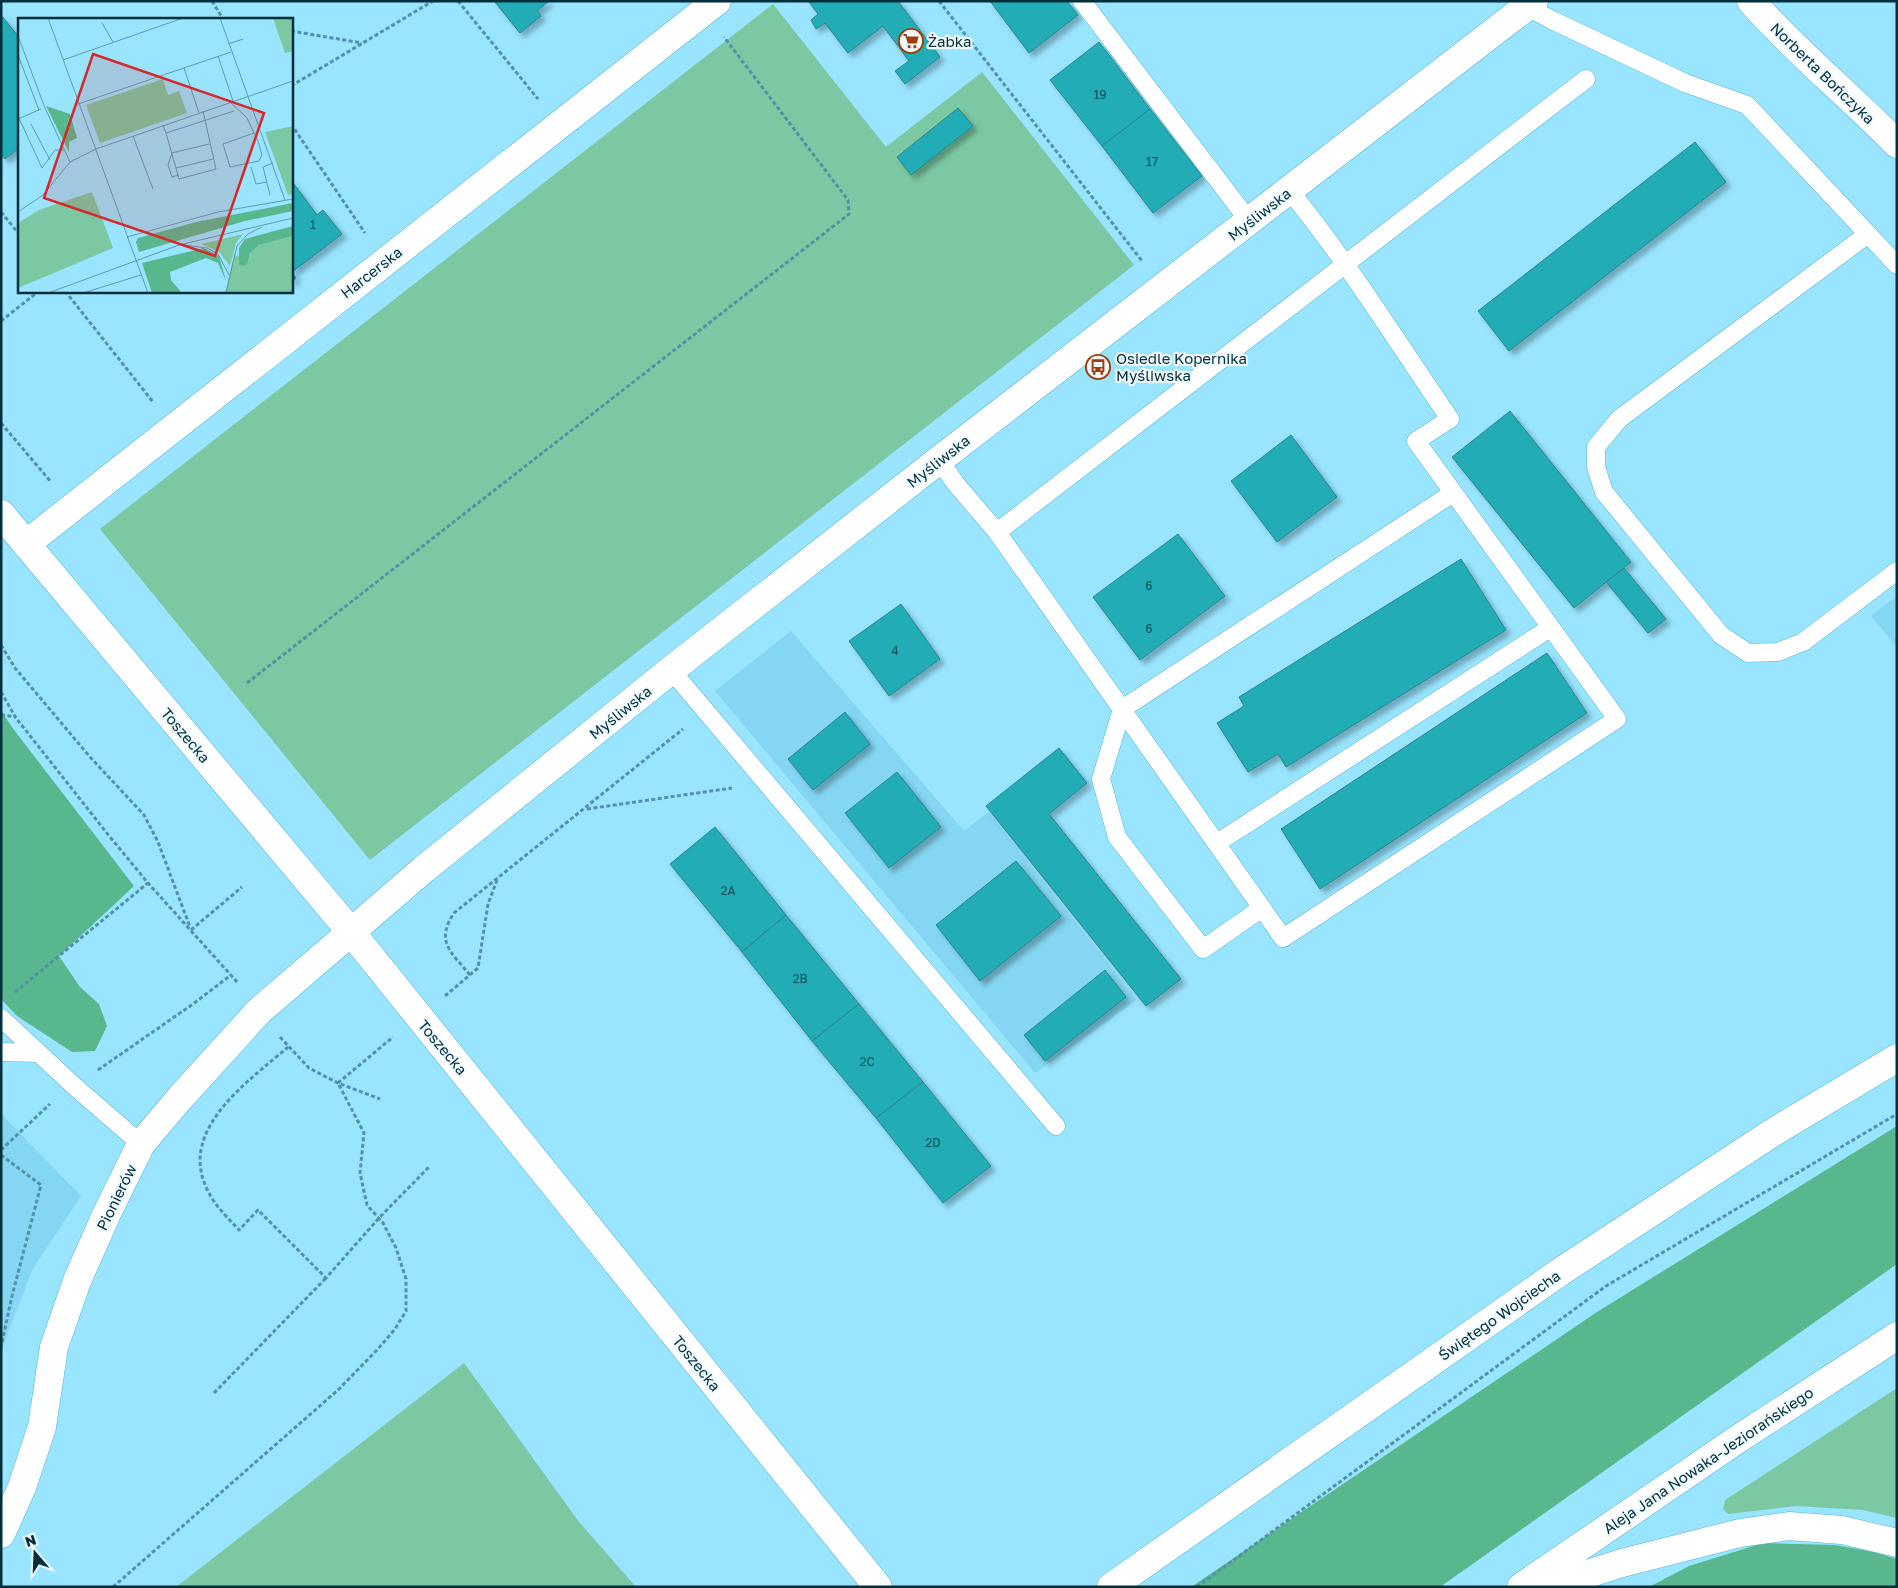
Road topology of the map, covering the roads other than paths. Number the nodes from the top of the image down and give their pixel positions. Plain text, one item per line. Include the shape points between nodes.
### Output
1 (717, 1) edge
2 (1082, 1) edge
3 (1751, 1) edge
4 (1531, 4) edge
5 (1586, 79) dead end
6 (1897, 144) edge
7 (1289, 190) junction
8 (1249, 221) junction
9 (1868, 234) junction
10 (1345, 264) junction
11 (1897, 265) edge
12 (939, 460) junction
13 (1453, 493) junction
14 (1, 514) edge
15 (998, 532) junction
16 (26, 544) junction
17 (1897, 571) edge
18 (1550, 628) junction
19 (671, 670) junction
20 (1122, 709) junction
21 (1217, 843) junction
22 (1262, 908) junction
23 (351, 932) junction
24 (1, 1018) edge
25 (1, 1052) edge
26 (38, 1053) junction
27 (1897, 1058) edge
28 (1056, 1126) dead end
29 (141, 1144) junction
30 (1897, 1336) edge
31 (1, 1534) edge
32 (1897, 1543) edge
33 (878, 1587) edge
34 (1111, 1587) edge
35 (1521, 1587) edge
36 (1546, 1587) edge

1 - 16 main road, Harcerska
2 - 8 lane
3 - 6 main road, Norberta Bończyka via 1802,55
4 - 7 main road, Myśliwska
4 - 9 lane via 1552,20 1684,83 1747,105
5 - 10 lane
7 - 8 main road, Myśliwska
7 - 10 lane
8 - 12 main road, Myśliwska
9 - 11 lane
9 - 17 lane via 1620,419 1596,447 1596,467 1604,492 1721,635 1748,653 1778,652 1802,642
10 - 13 lane via 1450,419 1416,441
10 - 15 lane
12 - 15 lane
12 - 19 main road, Myśliwska
13 - 18 lane
13 - 20 lane
14 - 16 main road, Toszecka
15 - 20 lane
16 - 23 main road, Toszecka
18 - 21 lane
18 - 22 lane via 1617,719 1282,938
19 - 23 main road, Myśliwska via 424,869
19 - 28 lane
20 - 21 lane
20 - 22 lane via 1101,779 1117,837 1203,949
21 - 22 lane
23 - 29 main road, Pionierów via 259,1010
23 - 33 main road, Toszecka
24 - 26 lane
25 - 26 lane
26 - 29 lane
27 - 34 main road, Świętego Wojciecha via 1772,1133 1560,1272
29 - 31 main road, Pionierów via 77,1281 54,1347 42,1427 22,1487
30 - 35 main road, Aleja Jana Nowaka-Jeziorańskiego via 1738,1439
32 - 36 main road via 1842,1530 1789,1526 1740,1532

